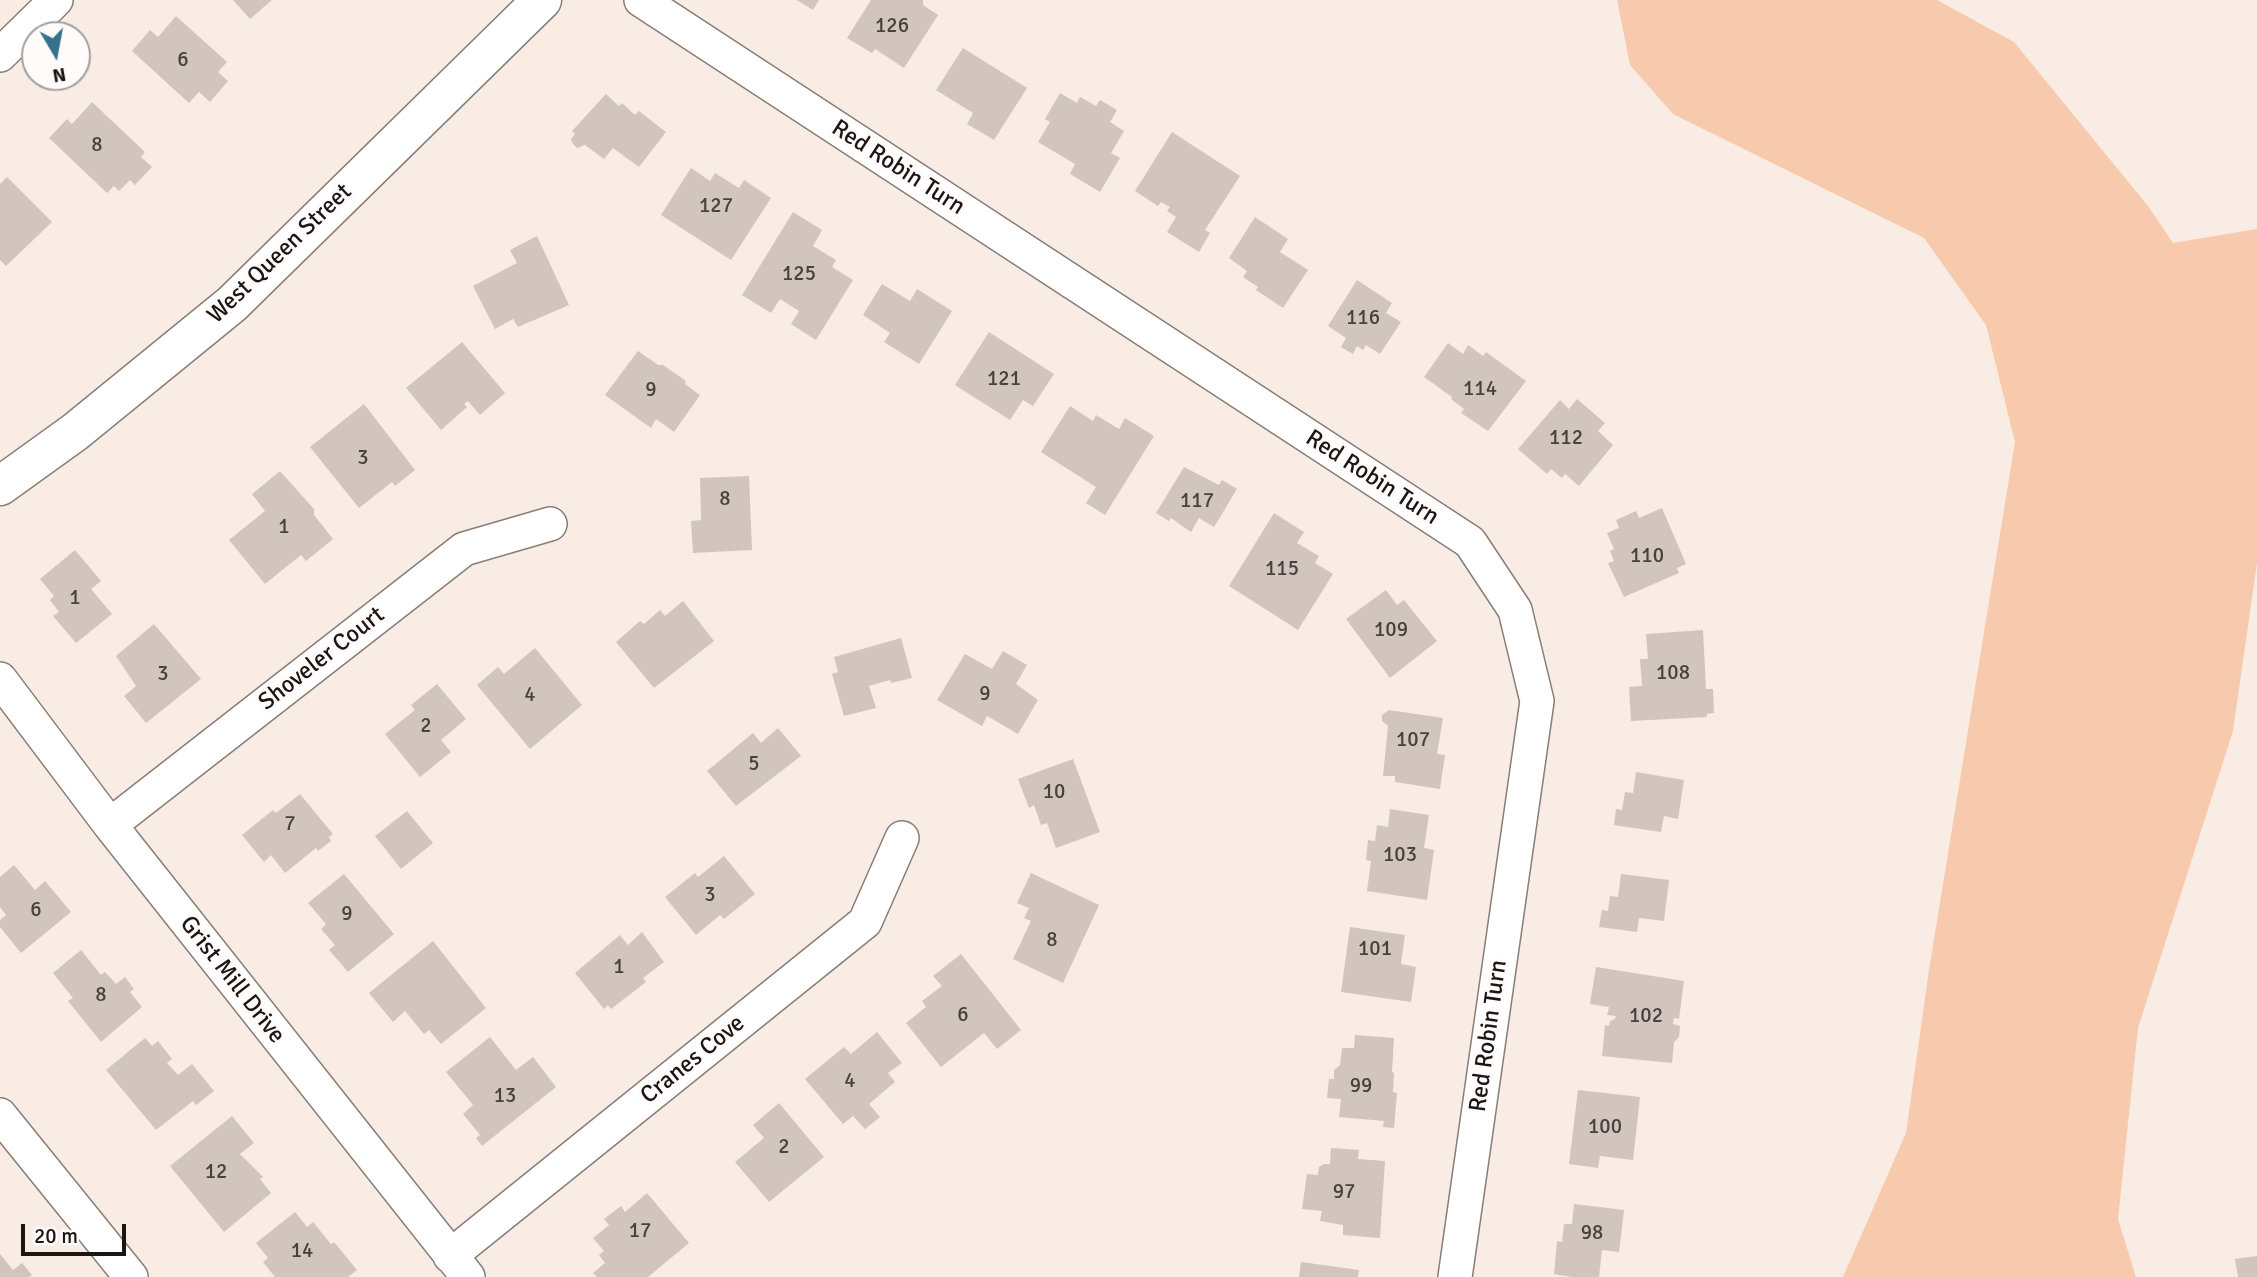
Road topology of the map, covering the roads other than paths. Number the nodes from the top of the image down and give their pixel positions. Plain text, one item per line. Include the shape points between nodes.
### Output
1 (56, 0) edge
2 (542, 0) edge
3 (641, 0) edge
4 (0, 55) edge
5 (0, 485) edge
6 (550, 524) dead end
7 (0, 679) edge
8 (110, 825) junction
9 (901, 838) dead end
10 (0, 1115) edge
11 (459, 1266) edge
12 (131, 1277) edge
13 (1455, 1277) edge

1 - 4 street
2 - 5 main road, West Queen Street via 232,304 75,432
3 - 13 street, Red Robin Turn via 1470,542 1516,610 1537,701
6 - 8 street, Shoveler Court via 464,549
7 - 8 street, Grist Mill Drive
8 - 11 street, Grist Mill Drive
9 - 11 street, Cranes Cove via 865,922
10 - 12 street

